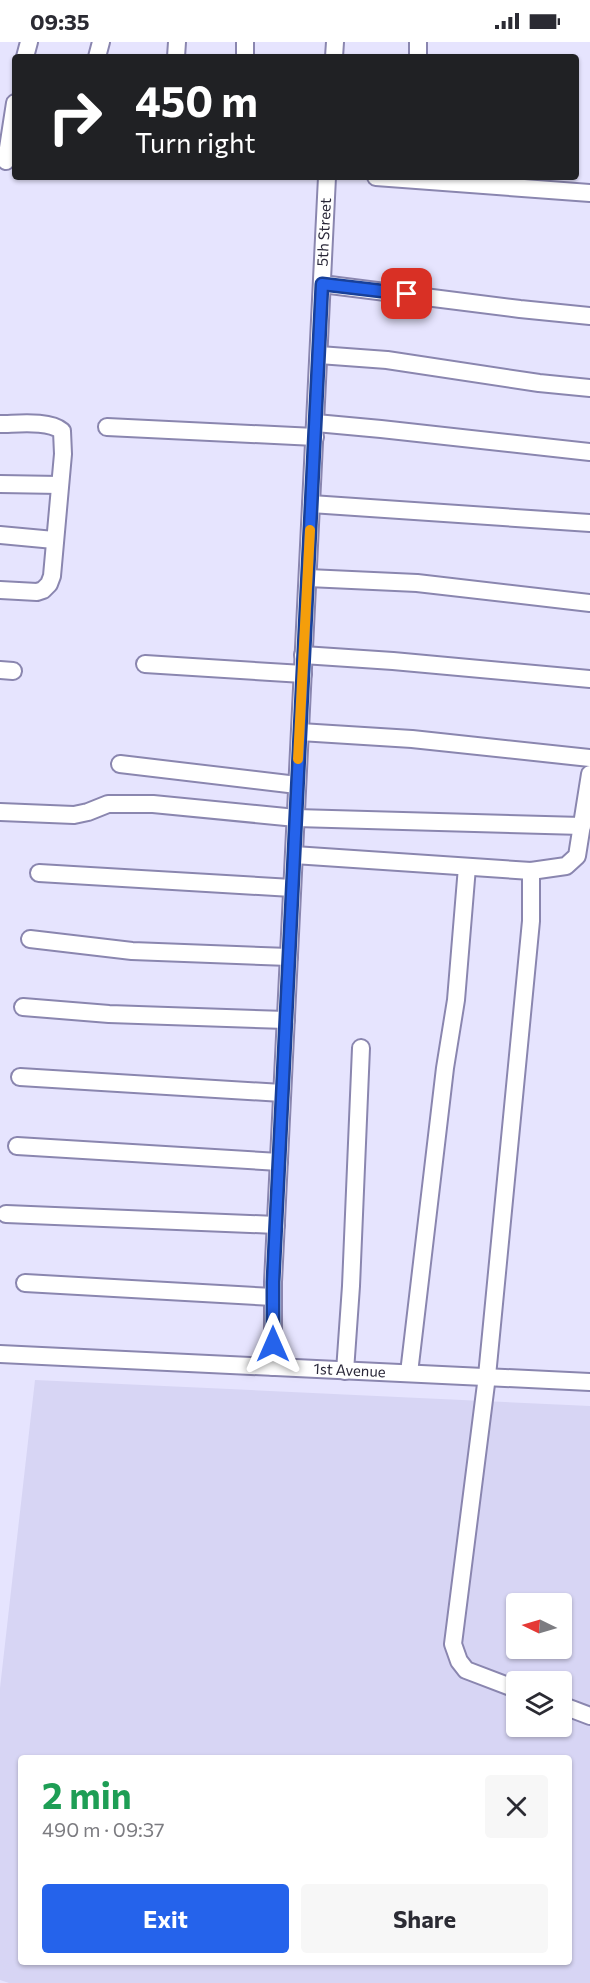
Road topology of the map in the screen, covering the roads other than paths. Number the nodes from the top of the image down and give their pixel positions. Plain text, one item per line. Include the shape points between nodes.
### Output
1 (12, 125) edge
2 (7, 161) edge
3 (327, 180) edge
4 (453, 180) edge
5 (471, 181) edge
6 (590, 193) edge
7 (322, 284) junction
8 (590, 316) edge
9 (319, 355) junction
10 (590, 388) edge
11 (0, 424) edge
12 (107, 427) dead end
13 (315, 430) junction
14 (590, 452) edge
15 (0, 484) edge
16 (60, 485) junction
17 (312, 504) junction
18 (590, 523) edge
19 (0, 535) edge
20 (54, 540) junction
21 (308, 578) junction
22 (0, 590) edge
23 (590, 603) edge
24 (303, 655) junction
25 (146, 664) dead end
26 (303, 674) junction
27 (590, 679) edge
28 (300, 732) junction
29 (590, 758) edge
30 (120, 764) dead end
31 (590, 774) edge
32 (297, 785) junction
33 (0, 812) edge
34 (296, 818) junction
35 (584, 832) edge
36 (294, 855) junction
37 (467, 867) junction
38 (531, 871) junction
39 (39, 873) dead end
40 (292, 888) junction
41 (30, 939) dead end
42 (289, 957) junction
43 (23, 1007) dead end
44 (286, 1020) junction
45 (361, 1048) dead end
46 (20, 1077) dead end
47 (282, 1093) junction
48 (17, 1146) dead end
49 (279, 1162) junction
50 (6, 1214) dead end
51 (276, 1225) junction
52 (25, 1283) dead end
53 (273, 1298) junction
54 (0, 1354) edge
55 (273, 1367) junction
56 (345, 1371) junction
57 (409, 1373) junction
58 (487, 1376) junction
59 (590, 1382) edge
60 (506, 1685) edge
61 (572, 1709) edge
62 (590, 1716) edge

1 - 2 street
3 - 7 street, 5th Street
4 - 5 street
5 - 6 street
7 - 8 street
7 - 9 street, 5th Street
9 - 10 street via 387,360 539,384
9 - 13 street, 5th Street
11 - 16 street via 47,425 62,431
12 - 13 street
13 - 14 street via 381,429
13 - 17 street, 5th Street
15 - 16 street
16 - 20 street
17 - 18 street
17 - 21 street, 5th Street
19 - 20 street
20 - 22 street via 52,576 43,590
21 - 23 street via 417,583
21 - 24 street, 5th Street
24 - 26 street, 5th Street
24 - 27 street
25 - 26 street
26 - 28 street, 5th Street
28 - 29 street via 412,739
28 - 32 street, 5th Street
30 - 32 street
31 - 35 street
32 - 34 street, 5th Street
33 - 34 street via 74,815 108,804 153,804
34 - 35 street
34 - 36 street, 5th Street
35 - 38 street via 578,856 566,866
36 - 37 street
36 - 40 street, 5th Street
37 - 38 street
37 - 57 street via 456,1000
38 - 58 street via 531,921
39 - 40 street
40 - 42 street, 5th Street
41 - 42 street via 132,951
42 - 44 street, 5th Street
43 - 44 street
44 - 47 street, 5th Street
45 - 56 street
46 - 47 street
47 - 49 street, 5th Street
48 - 49 street
49 - 51 street, 5th Street
50 - 51 street
51 - 53 street, 5th Street
52 - 53 street
53 - 55 street, 5th Street
54 - 55 street, 1st Avenue
55 - 56 street, 1st Avenue
56 - 57 street, 1st Avenue
57 - 58 street, 1st Avenue
58 - 59 street, 1st Avenue
58 - 60 street via 453,1644 466,1670
61 - 62 street

